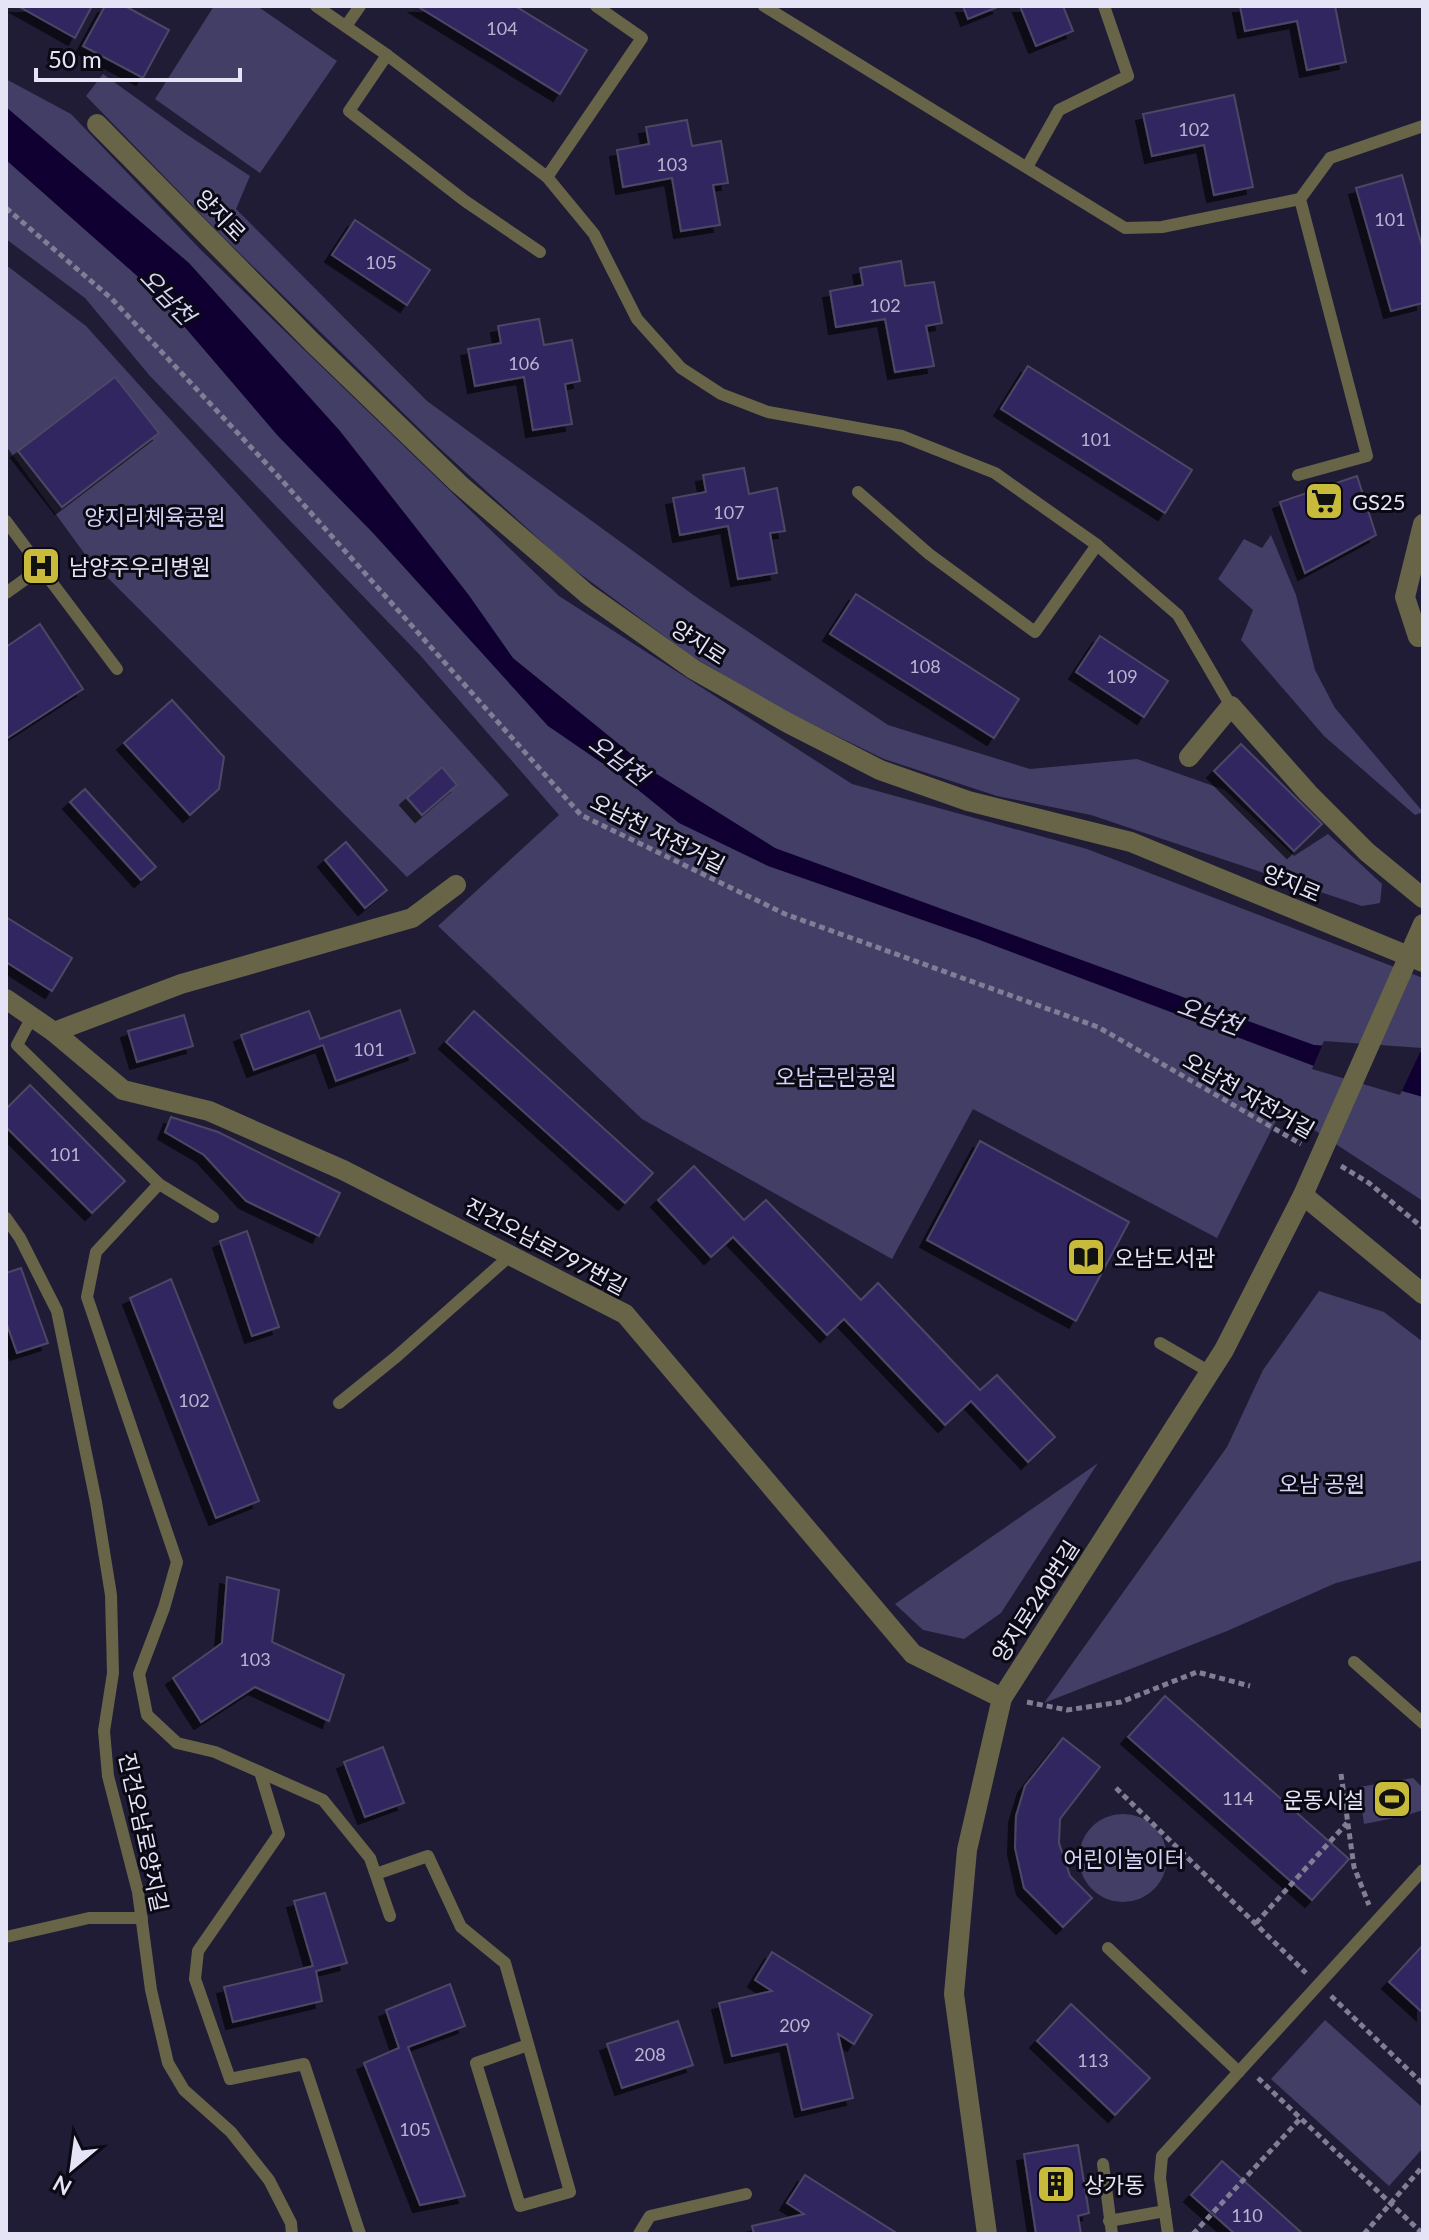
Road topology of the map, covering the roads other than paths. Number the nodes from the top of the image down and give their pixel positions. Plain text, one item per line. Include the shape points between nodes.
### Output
1 (316, 6) edge
2 (360, 6) edge
3 (596, 6) edge
4 (764, 6) edge
5 (1104, 6) edge
6 (346, 26) junction
7 (387, 55) junction
8 (97, 124) dead end
9 (1423, 126) edge
10 (1027, 167) junction
11 (547, 177) junction
12 (1300, 199) junction
13 (540, 252) dead end
14 (1298, 475) dead end
15 (858, 492) dead end
16 (6, 521) edge
17 (1423, 524) edge
18 (1097, 545) junction
19 (41, 568) junction
20 (6, 593) edge
21 (1418, 637) dead end
22 (117, 669) dead end
23 (1231, 706) junction
24 (1189, 757) dead end
25 (456, 885) dead end
26 (1423, 898) edge
27 (1423, 924) edge
28 (1416, 958) edge
29 (6, 999) edge
30 (32, 1017) junction
31 (54, 1032) junction
32 (159, 1184) junction
33 (1303, 1195) junction
34 (213, 1217) dead end
35 (6, 1218) edge
36 (512, 1254) junction
37 (1423, 1294) edge
38 (1160, 1343) dead end
39 (1210, 1372) junction
40 (339, 1403) dead end
41 (1354, 1662) dead end
42 (1002, 1698) junction
43 (1423, 1723) edge
44 (260, 1772) junction
45 (376, 1874) junction
46 (1420, 1879) edge
47 (390, 1916) dead end
48 (142, 1918) junction
49 (6, 1937) edge
50 (1108, 1948) dead end
51 (528, 2045) junction
52 (1242, 2069) junction
53 (1103, 2164) dead end
54 (746, 2194) dead end
55 (1165, 2211) junction
56 (1110, 2228) edge
57 (358, 2233) edge
58 (292, 2234) edge
59 (639, 2234) edge
60 (987, 2234) edge
61 (1168, 2234) edge

1 - 6 lane
2 - 6 lane
3 - 11 lane via 642,38
4 - 10 lane
5 - 10 lane via 1128,76 1059,110
6 - 7 lane
7 - 11 lane
7 - 13 lane via 349,111
8 - 28 street, 양지로 via 459,484 587,594 693,669 880,770 968,801 1131,842
9 - 12 lane via 1330,158
10 - 12 lane via 1125,228 1162,227
11 - 18 lane via 594,234 637,319 681,368 721,394 768,412 902,436 995,473
12 - 14 lane via 1367,456
15 - 18 lane via 929,554 1035,632
16 - 19 lane
17 - 21 street via 1405,597
18 - 23 lane via 1178,615
19 - 20 lane
19 - 22 lane
23 - 24 street
23 - 26 street via 1367,852
25 - 31 street via 412,918 181,984
27 - 28 street, 양지로240번길
28 - 33 street, 양지로240번길
29 - 30 street, 진건오남로797번길
30 - 31 street, 진건오남로797번길
30 - 32 lane via 17,1045
31 - 36 street, 진건오남로797번길 via 123,1090 209,1111
32 - 34 lane
32 - 44 lane via 96,1252 87,1297 177,1562 139,1674 147,1715 177,1743 215,1752
33 - 37 street
33 - 39 street, 양지로240번길
35 - 48 lane, 진건오남로양지길 via 57,1311 96,1502 111,1595 113,1673 104,1731 108,1776
36 - 40 lane
36 - 42 street, 진건오남로797번길 via 625,1314 913,1654
38 - 39 lane
39 - 42 street, 양지로240번길
41 - 43 lane
42 - 60 street, 양지로240번길 via 967,1850 954,1994
44 - 45 lane via 323,1800 370,1858
44 - 57 lane via 279,1834 198,1951 195,1979 230,2079 304,2064
45 - 47 lane
45 - 51 lane via 428,1856 461,1927 505,1963
46 - 52 lane
48 - 49 lane via 89,1918
48 - 58 lane, 진건오남로양지길 via 168,2063 184,2090 231,2132 269,2180
50 - 52 lane
51 - 51 lane via 570,2192 520,2206 476,2063
52 - 55 lane via 1162,2156
53 - 56 lane
54 - 59 lane via 650,2216
55 - 56 lane
55 - 61 lane

